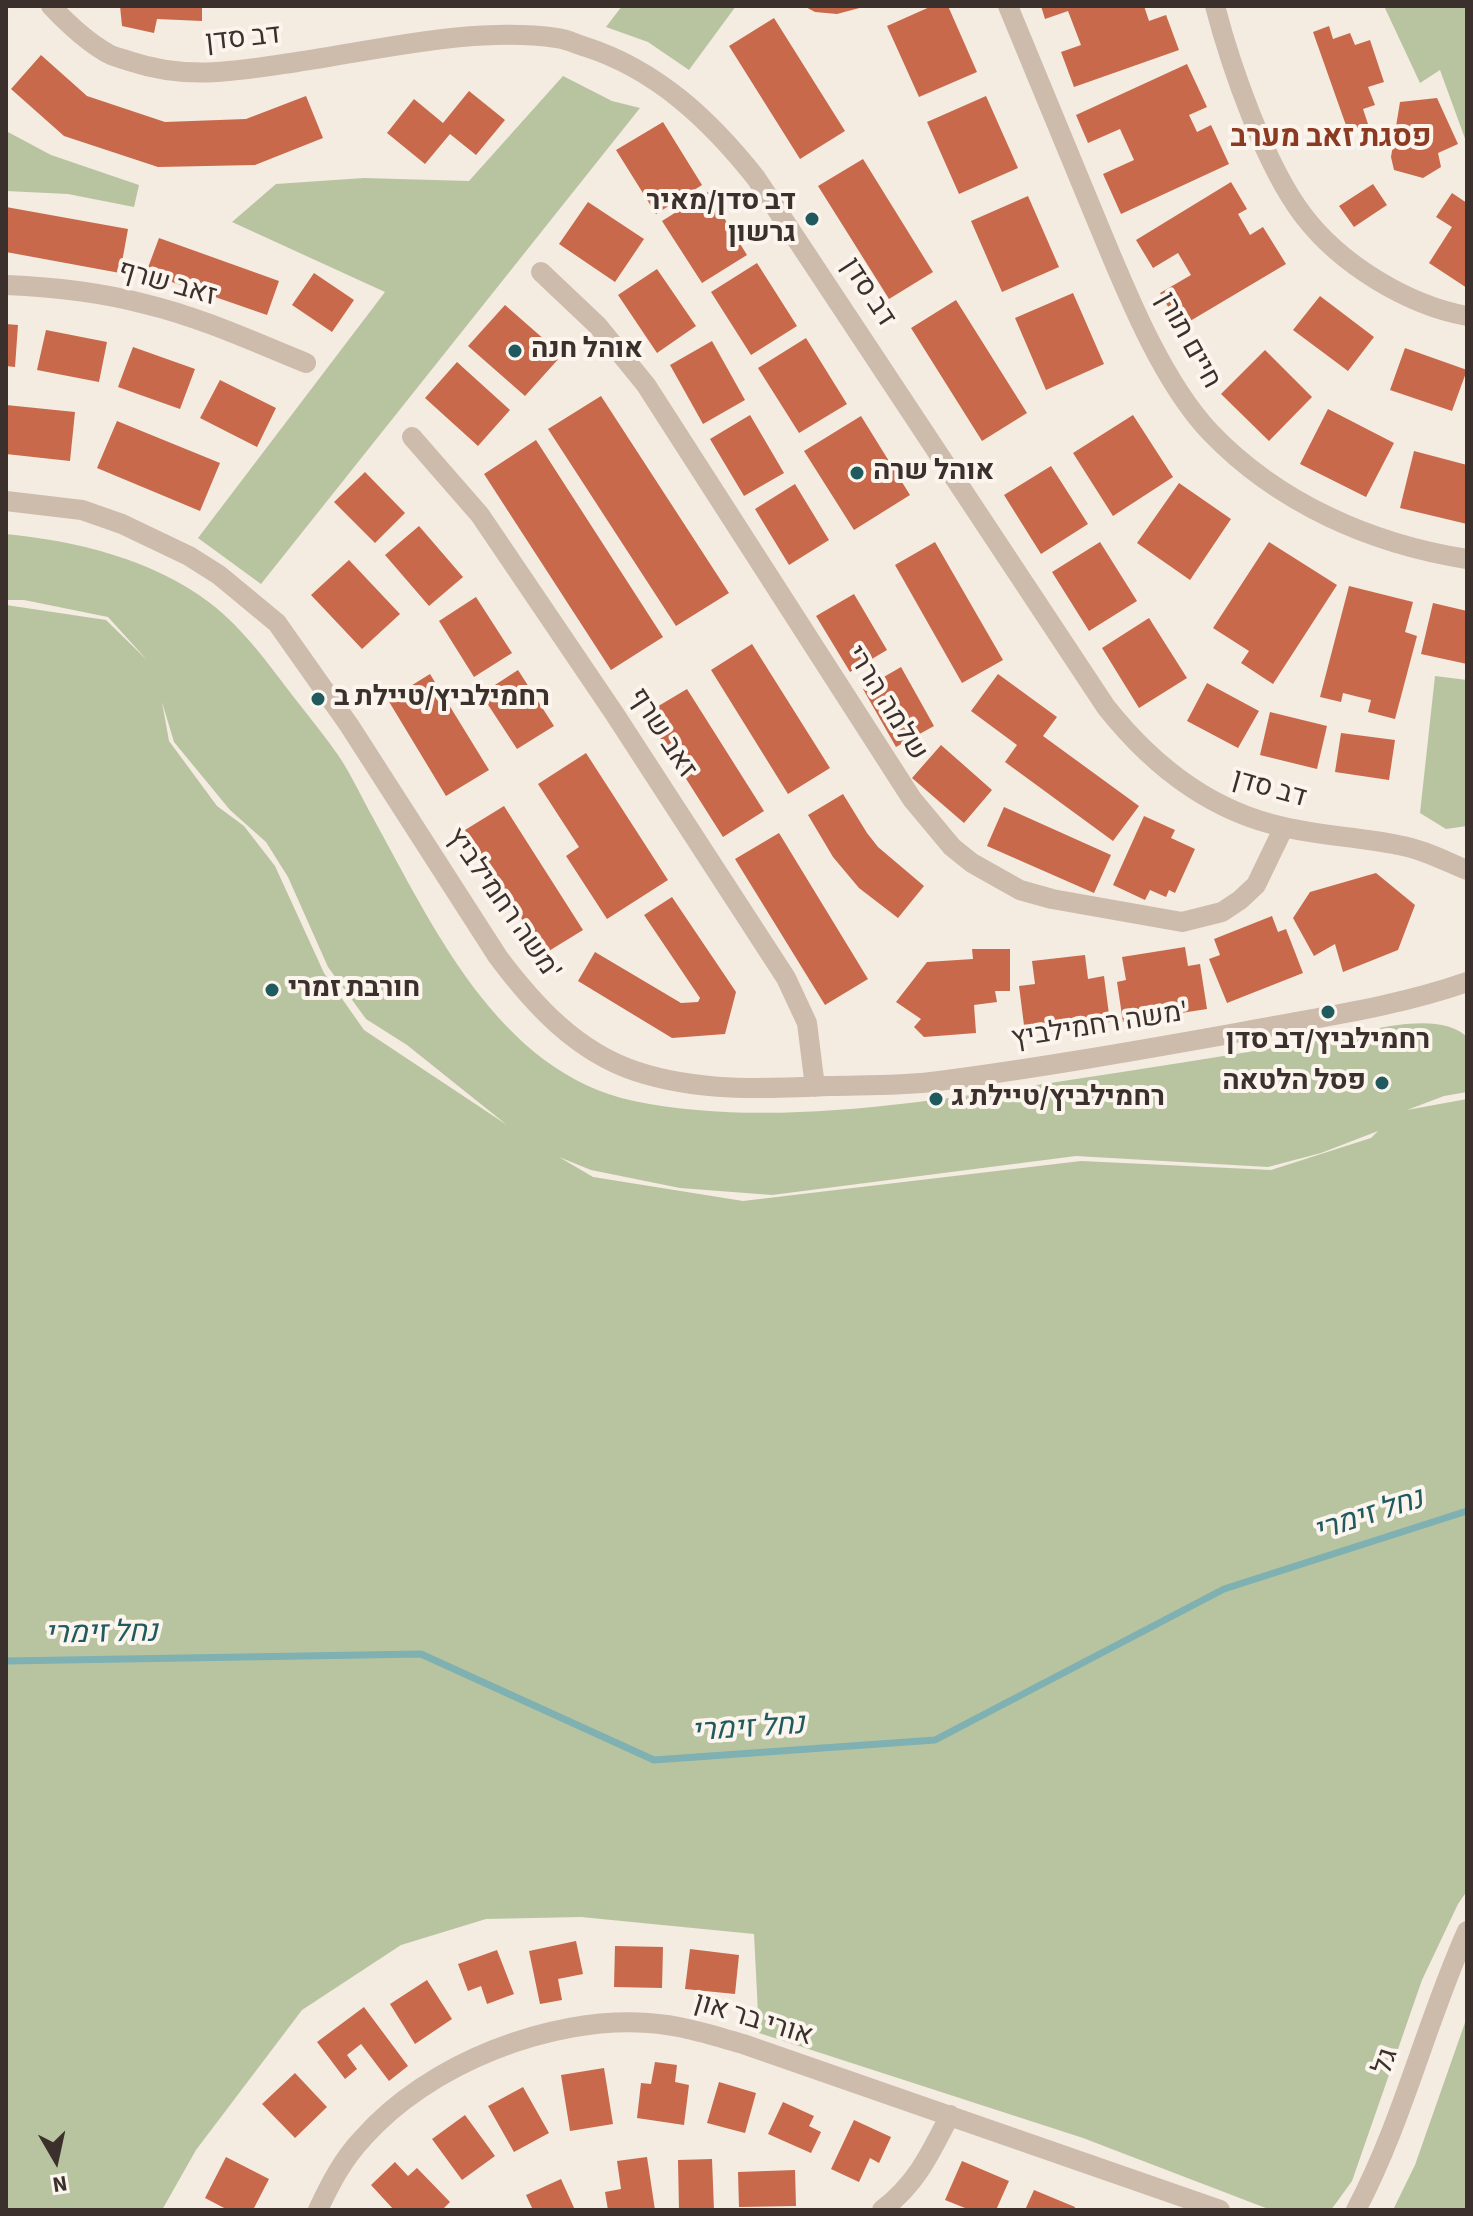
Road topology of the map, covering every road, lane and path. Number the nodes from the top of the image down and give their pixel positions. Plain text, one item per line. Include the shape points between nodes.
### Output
1 (51, 6) edge
2 (72, 6) edge
3 (1008, 6) edge
4 (1215, 6) edge
5 (90, 41) junction
6 (541, 272) dead end
7 (6, 285) edge
8 (1467, 316) edge
9 (306, 363) dead end
10 (412, 437) dead end
11 (6, 501) edge
12 (1467, 559) edge
13 (1284, 827) junction
14 (1466, 870) edge
15 (1467, 982) edge
16 (1467, 1000) edge
17 (1404, 1002) junction
18 (815, 1087) junction
19 (1467, 1931) edge
20 (950, 2115) junction
21 (318, 2210) edge
22 (882, 2210) edge
23 (1220, 2210) edge
24 (1356, 2210) edge

1 - 5 street, דב סדן
2 - 5 street
3 - 12 street, חיים תורן via 1136,310 1166,368 1209,431 1264,478 1314,510 1376,536
4 - 8 street via 1266,149 1303,215 1331,245 1393,291
5 - 13 street, דב סדן via 108,54 152,68 212,73 443,40 520,35 559,38 648,74 706,121 756,178 1126,732 1213,803
6 - 13 street, שלמה הררי via 598,326 646,385 912,799 942,837 972,863 1020,890 1052,899 1182,922 1222,912 1240,900 1256,885
7 - 9 street, זאב שרף via 147,304
10 - 18 street, זאב שרף via 480,515 786,978 807,1023
11 - 18 street, משה רחמילביץ' via 82,510 122,524 219,575 277,623 498,957 540,1009 568,1033 600,1055 669,1080 702,1086
13 - 14 street, דב סדן via 1400,845
15 - 17 street, משה רחמילביץ'
16 - 17 street, משה רחמילביץ'
17 - 18 street, משה רחמילביץ' via 928,1082
19 - 24 street, גל via 1383,2157
20 - 21 street, אורי בר און via 690,2029 601,2023 502,2046 400,2101 345,2161
20 - 22 street via 927,2162
20 - 23 street, אורי בר און

